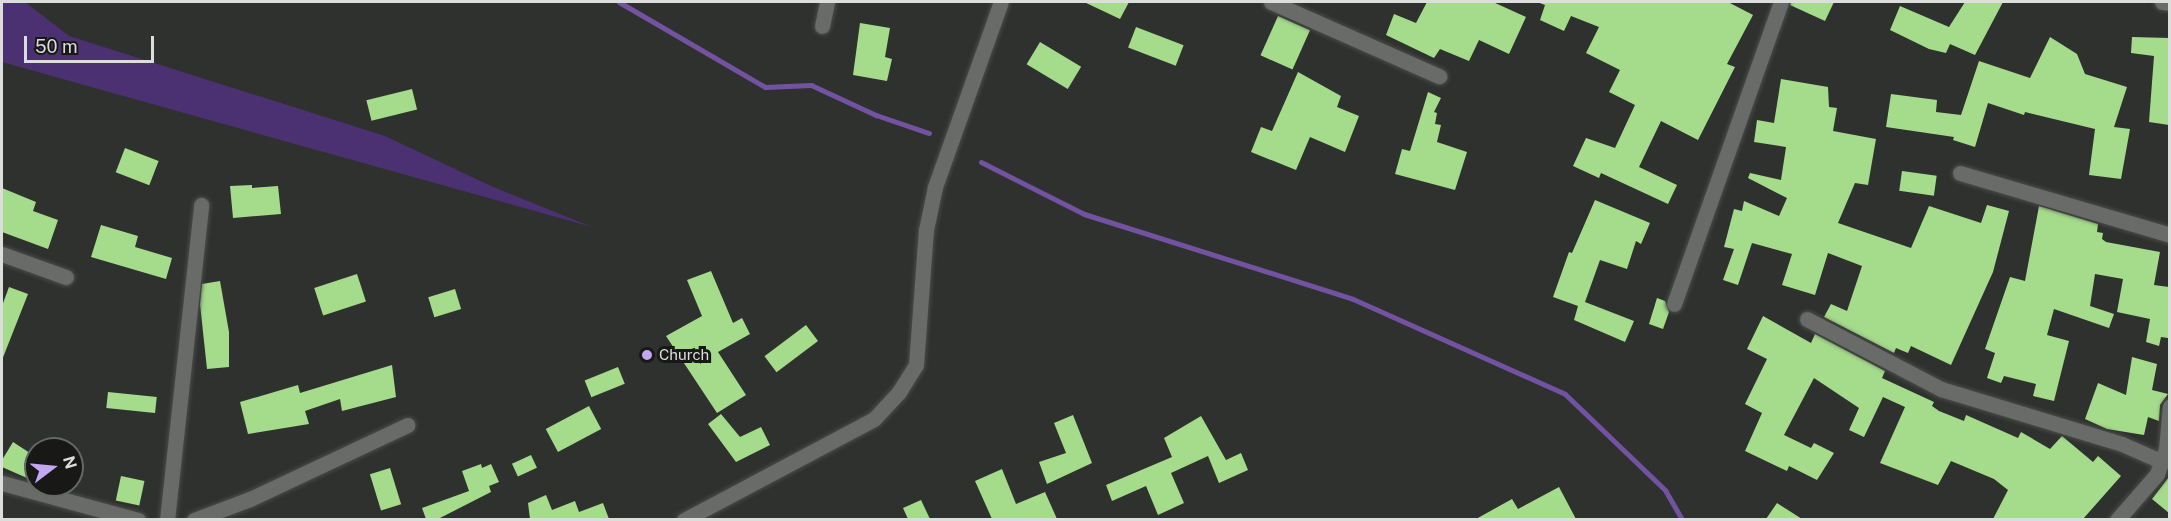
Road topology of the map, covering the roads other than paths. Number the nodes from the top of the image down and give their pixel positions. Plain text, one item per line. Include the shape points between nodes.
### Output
1 (827, 2) edge
2 (1000, 2) edge
3 (1271, 2) edge
4 (1780, 2) edge
5 (2162, 2) edge
6 (2169, 3) edge
7 (822, 26) dead end
8 (1439, 76) dead end
9 (1960, 173) dead end
10 (201, 205) dead end
11 (2169, 235) edge
12 (2, 254) edge
13 (66, 276) dead end
14 (1674, 304) dead end
15 (1807, 319) dead end
16 (2169, 406) edge
17 (407, 425) dead end
18 (2163, 462) junction
19 (2, 483) edge
20 (138, 519) edge
21 (167, 519) edge
22 (194, 519) edge
23 (684, 519) edge
24 (2117, 519) edge

1 - 7 street
2 - 23 street via 935,187 926,230 916,365 899,392 874,419
3 - 8 street
4 - 14 street
5 - 6 street
9 - 11 street
10 - 21 street
12 - 13 street
15 - 18 street via 1941,389 2122,444
16 - 18 street
17 - 22 street via 250,499
18 - 24 street
19 - 20 street

